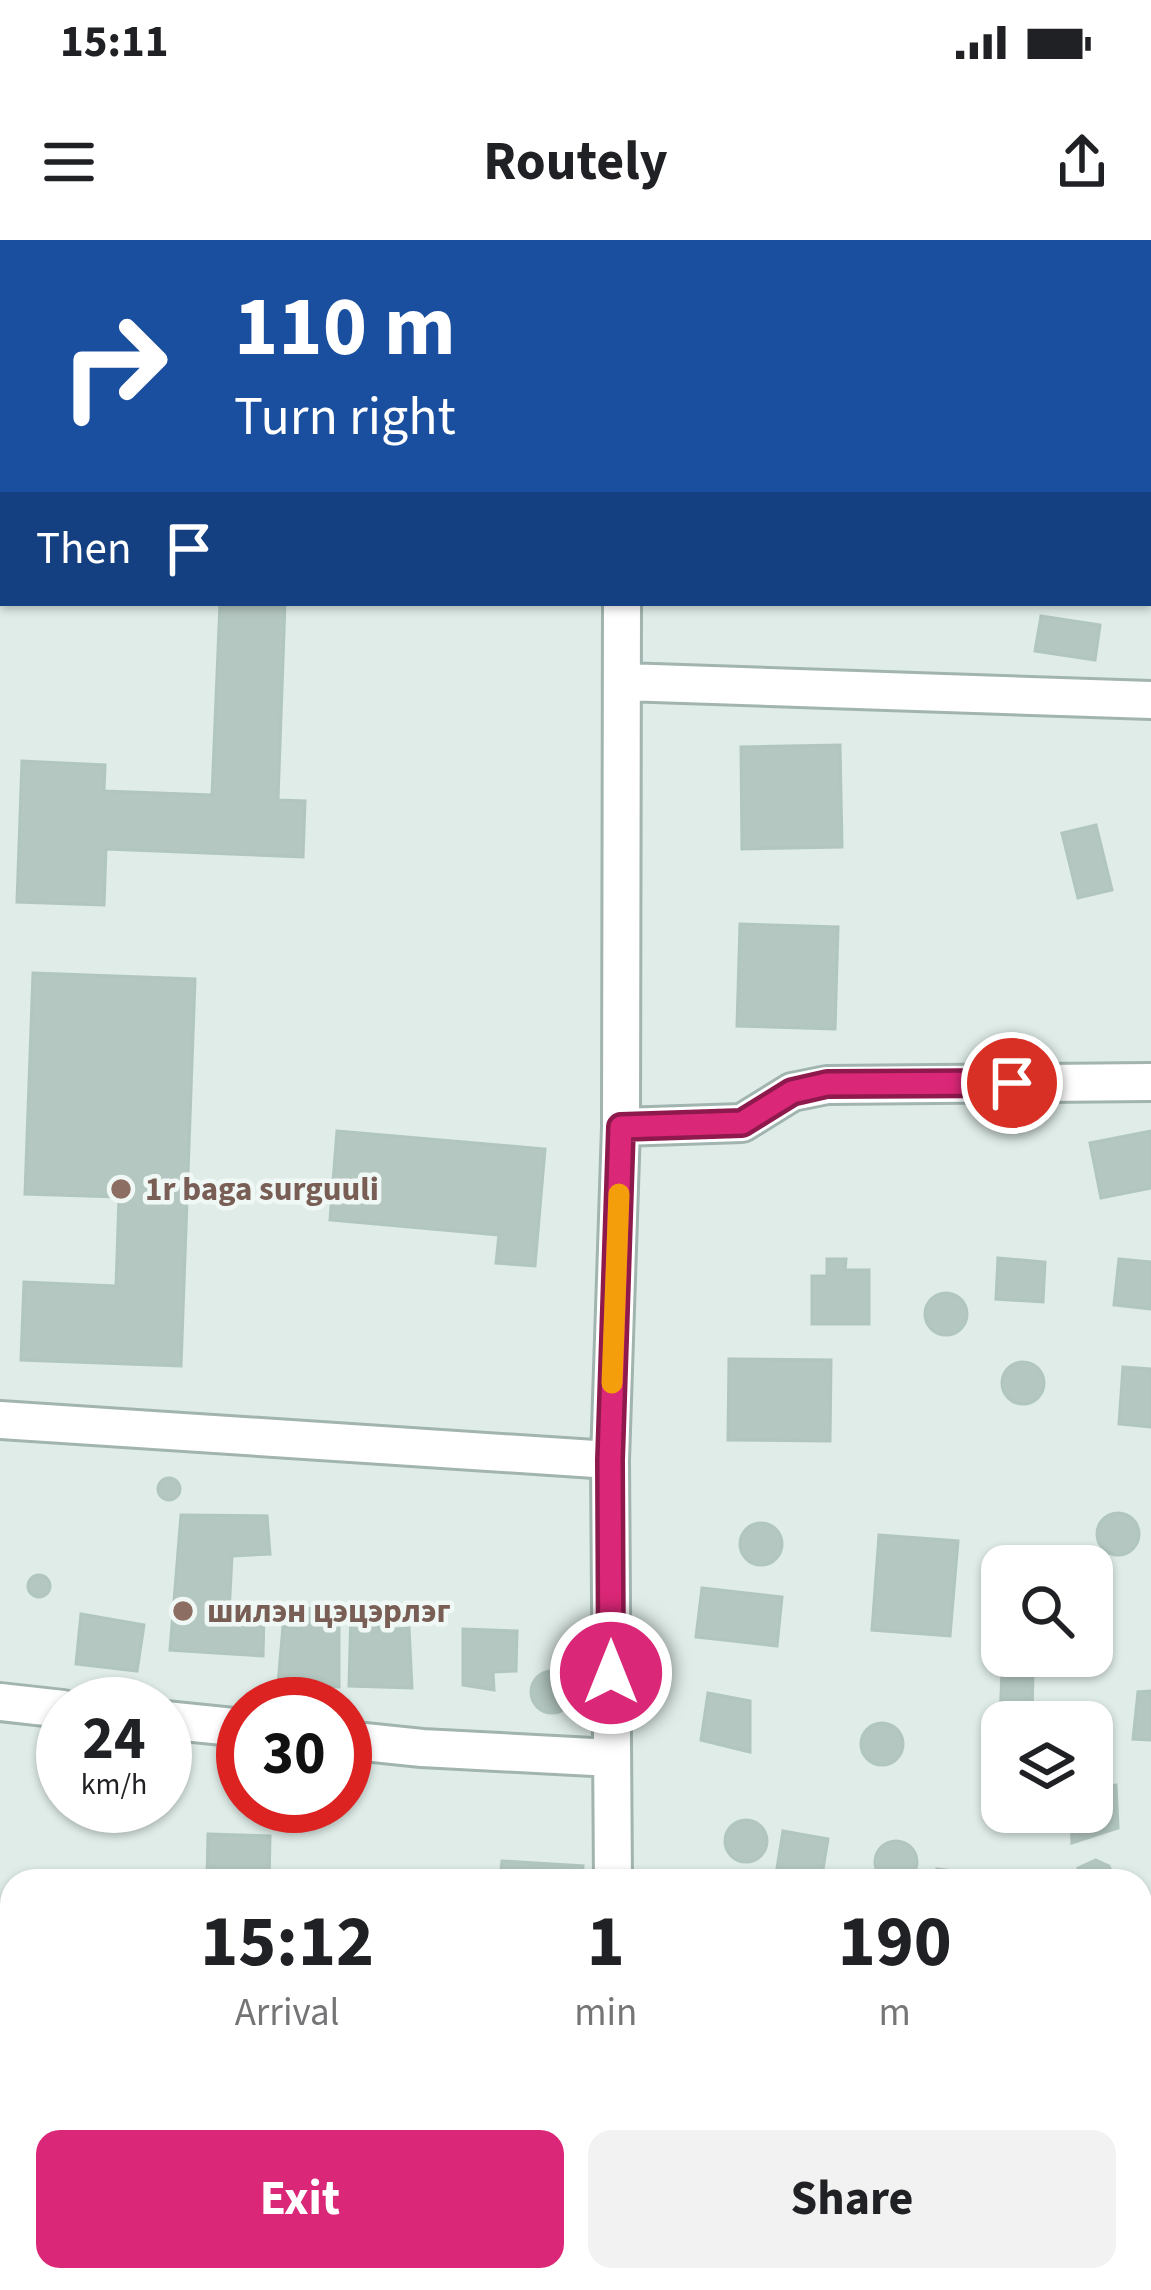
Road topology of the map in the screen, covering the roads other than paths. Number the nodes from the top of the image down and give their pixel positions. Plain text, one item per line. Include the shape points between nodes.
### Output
1 (622, 606) edge
2 (624, 682) junction
3 (1151, 700) edge
4 (1151, 1082) edge
5 (621, 1127) junction
6 (0, 1420) edge
7 (610, 1460) junction
8 (0, 1702) edge
9 (36, 1706) edge
10 (372, 1743) edge
11 (612, 1758) junction
12 (613, 1869) edge

1 - 2 street
2 - 3 street
2 - 5 street
4 - 5 street via 827,1084 792,1092 742,1123
5 - 7 street
6 - 7 street
7 - 11 street
8 - 9 street
10 - 11 street
11 - 12 street

